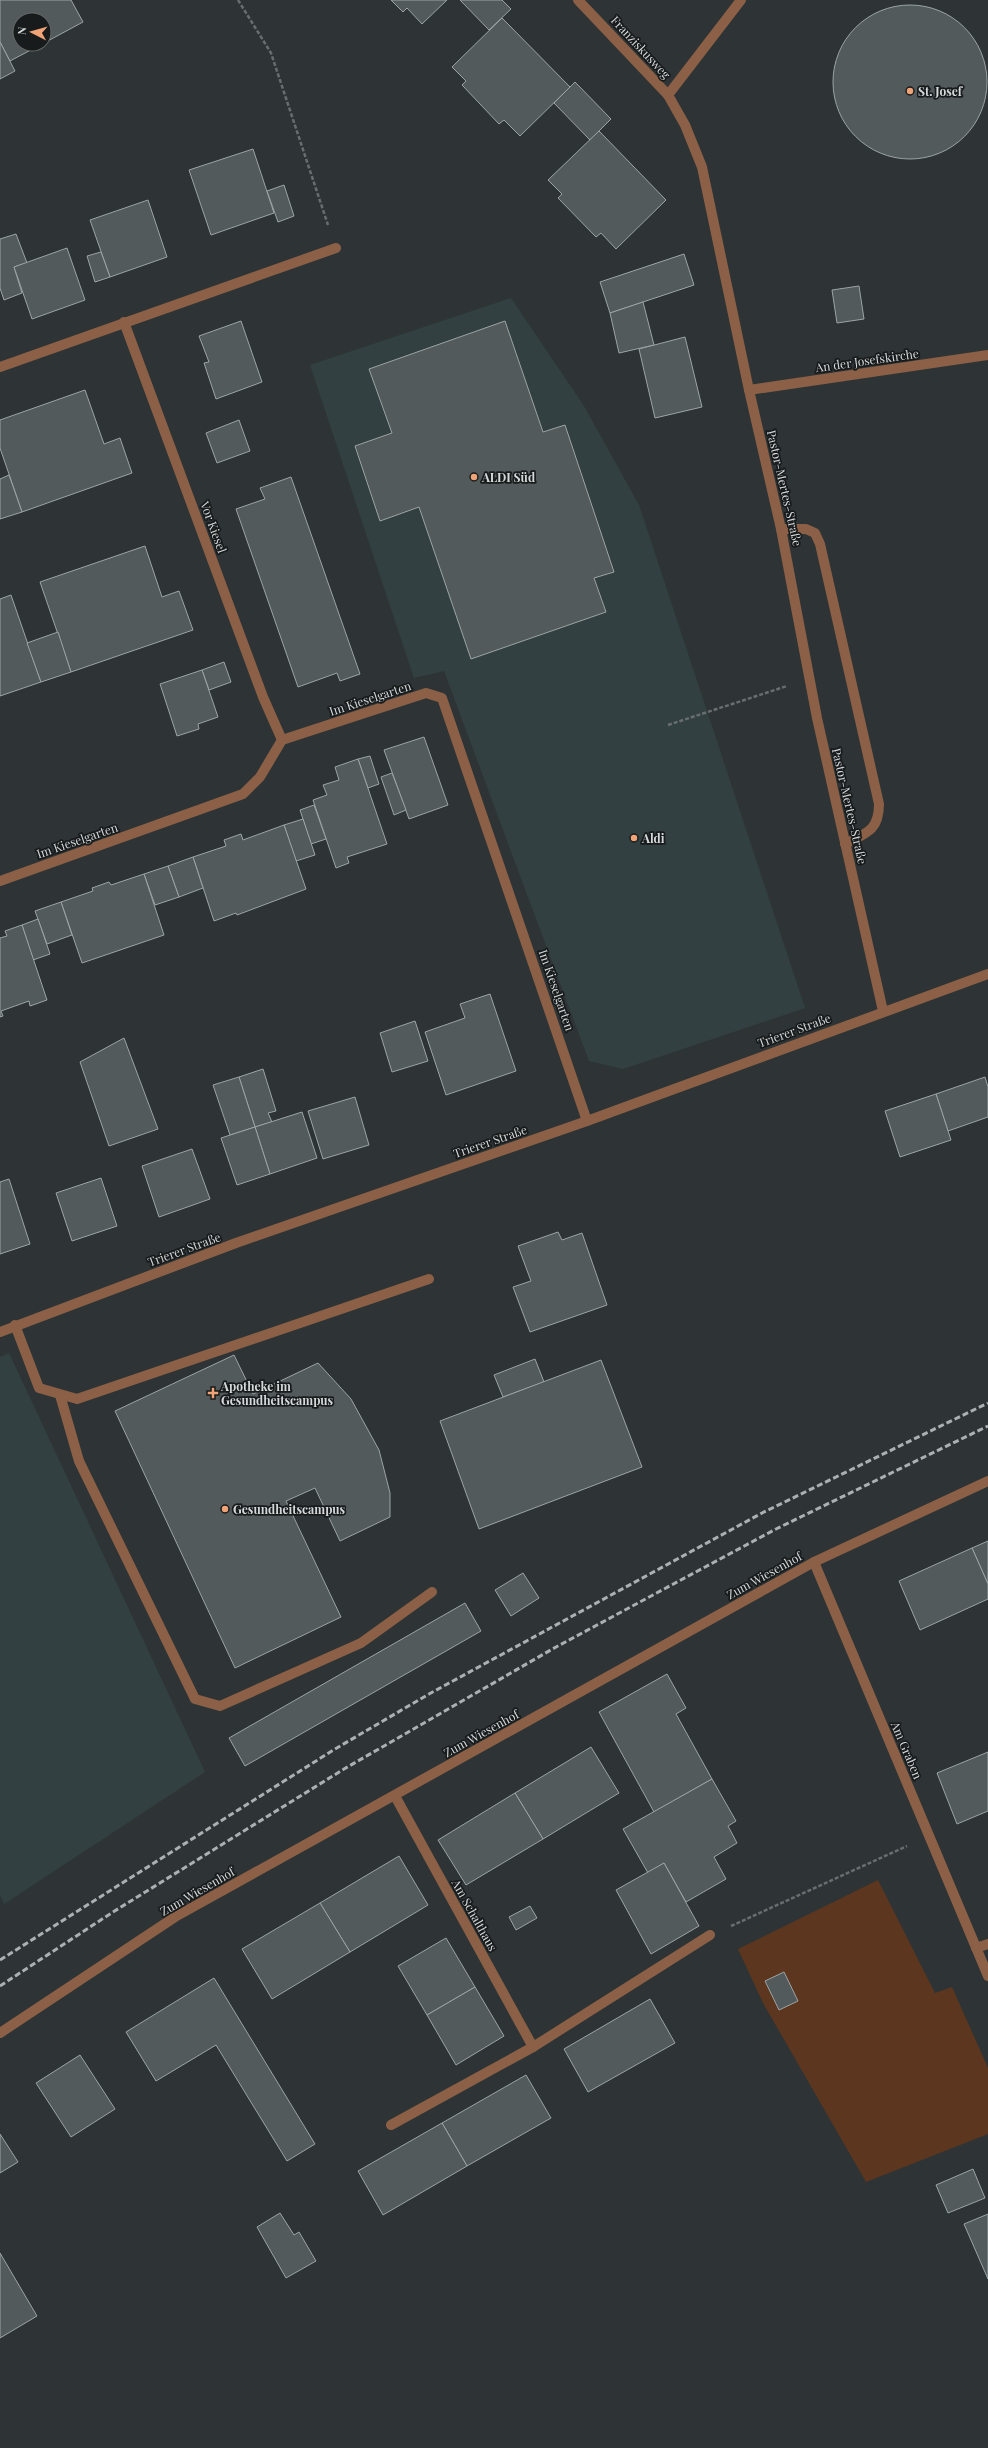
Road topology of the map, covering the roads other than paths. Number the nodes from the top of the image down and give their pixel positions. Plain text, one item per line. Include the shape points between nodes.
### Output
1 (578, 0) edge
2 (741, 0) edge
3 (668, 95) junction
4 (336, 248) road end
5 (124, 322) junction
6 (988, 356) edge
7 (0, 367) edge
8 (749, 390) junction
9 (782, 529) junction
10 (282, 740) junction
11 (845, 844) junction
12 (0, 881) edge
13 (988, 974) edge
14 (883, 1011) junction
15 (587, 1121) junction
16 (429, 1279) dead end
17 (15, 1325) junction
18 (0, 1332) edge
19 (60, 1395) junction
20 (988, 1482) edge
21 (814, 1562) junction
22 (432, 1592) dead end
23 (395, 1796) junction
24 (710, 1936) road end
25 (988, 1944) edge
26 (976, 1948) junction
27 (988, 1976) edge
28 (0, 2033) edge
29 (533, 2047) junction
30 (391, 2125) dead end

1 - 3 street, Franziskusweg
2 - 3 street
3 - 8 street, Pastor-Mertes-Straße via 685,125 702,167
4 - 5 street
5 - 7 street
5 - 10 street, Vor Kiesel via 263,697
6 - 8 street, An der Josefskirche
8 - 9 street, Pastor-Mertes-Straße
9 - 11 street, Pastor-Mertes-Straße via 809,676
9 - 11 street via 806,529 815,532 820,544 879,804 879,818 870,831
10 - 12 street, Im Kieselgarten via 260,777 243,794
10 - 15 street, Im Kieselgarten via 426,693 442,698
11 - 14 street, Pastor-Mertes-Straße
13 - 14 street, Trierer Straße
14 - 15 street, Trierer Straße
15 - 17 street, Trierer Straße via 236,1244
16 - 19 street via 77,1399
17 - 18 street, Trierer Straße
17 - 19 street via 39,1388
19 - 22 street via 79,1461 195,1699 220,1706 354,1646
20 - 21 street, Zum Wiesenhof
21 - 23 street, Zum Wiesenhof
21 - 26 street, Am Graben
23 - 28 street, Zum Wiesenhof via 175,1917
23 - 29 street, Am Schalthaus
24 - 29 street
25 - 26 street
26 - 27 street, Am Graben
29 - 30 street

